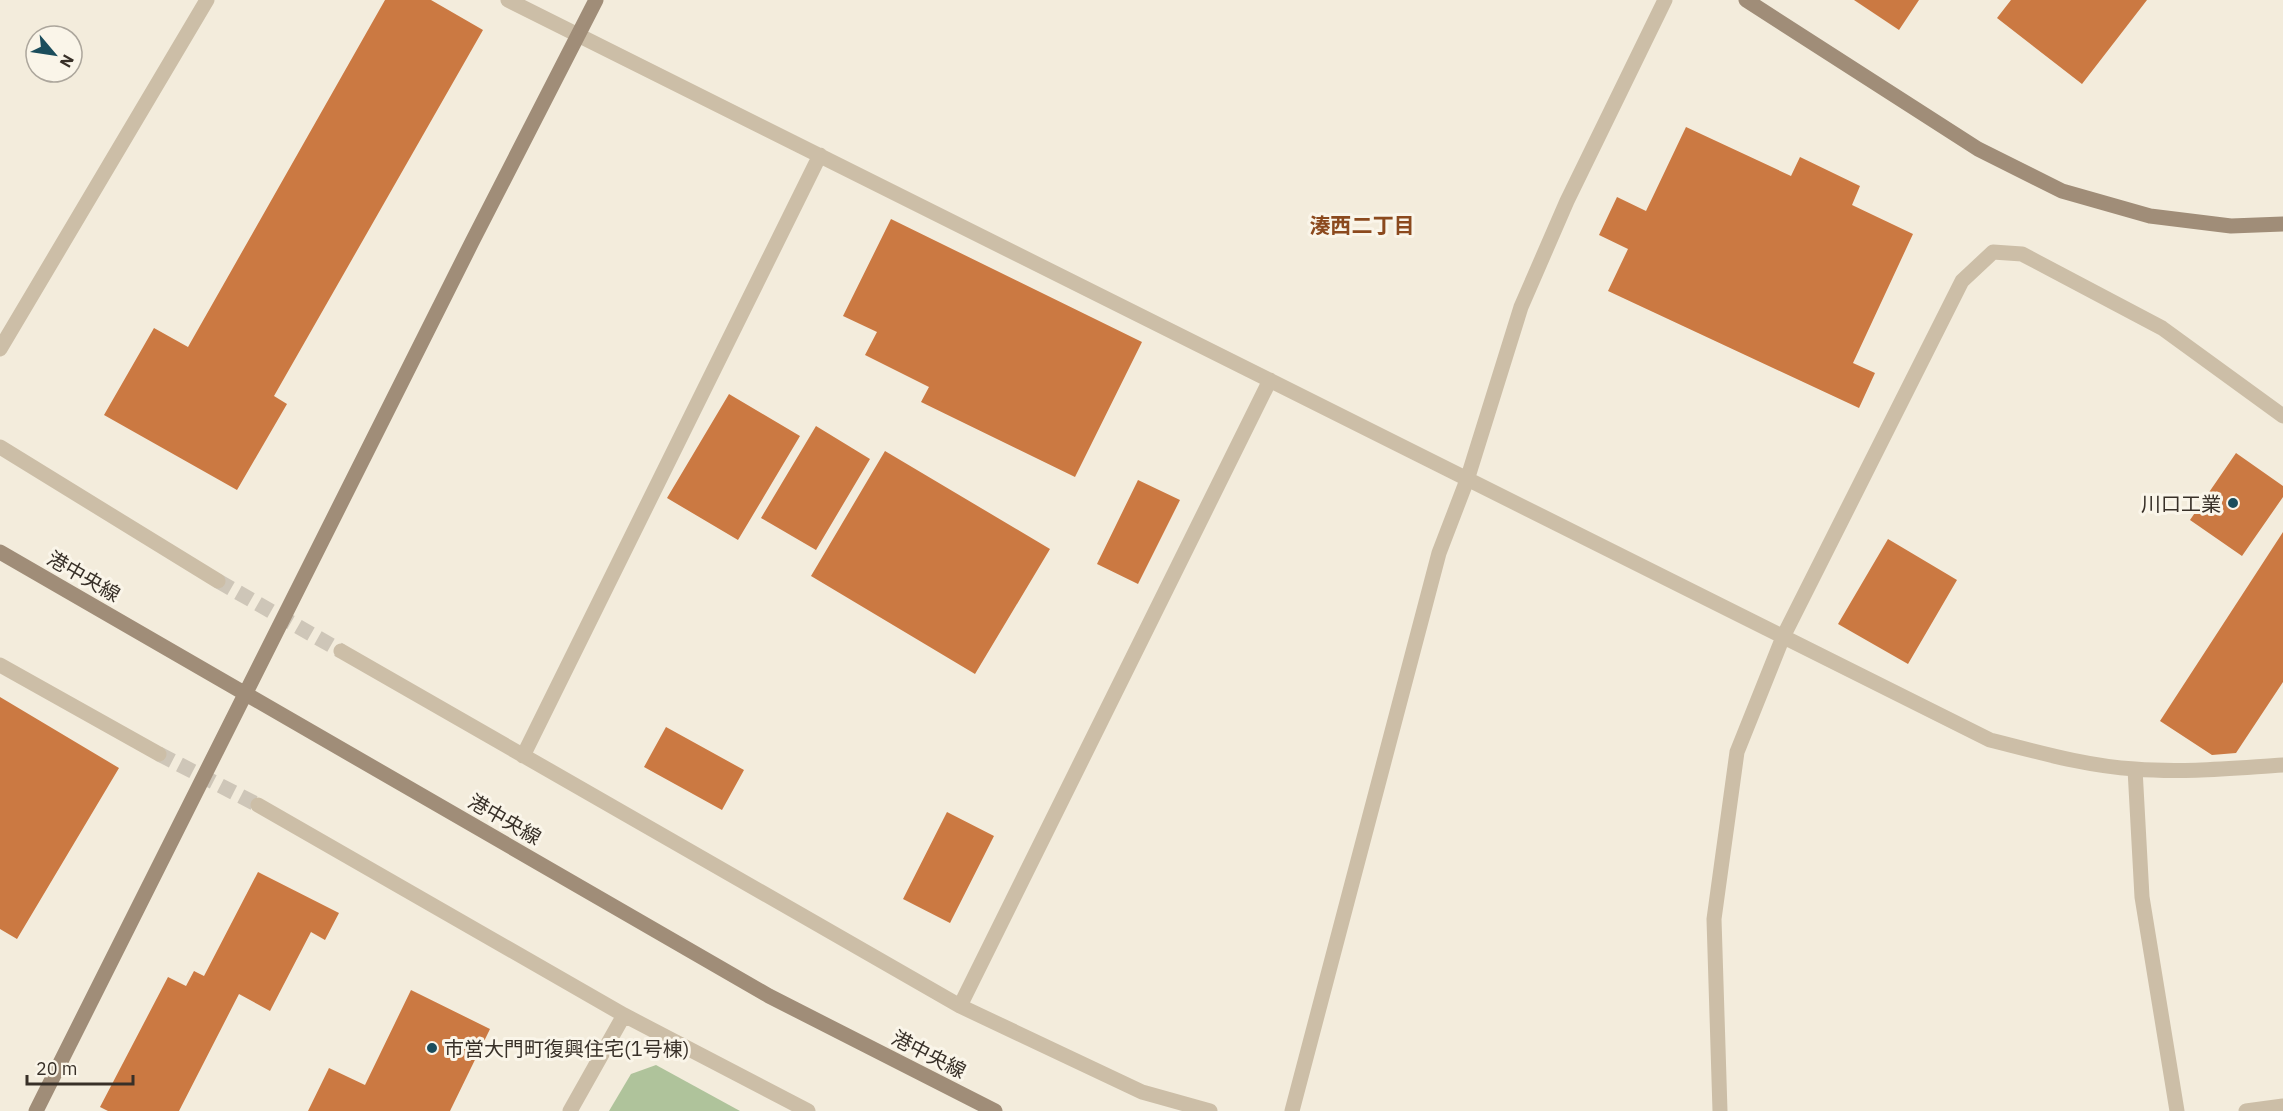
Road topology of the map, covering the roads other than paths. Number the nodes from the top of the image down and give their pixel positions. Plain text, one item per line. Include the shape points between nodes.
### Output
1 (207, 0) edge
2 (508, 0) edge
3 (596, 0) edge
4 (1665, 0) edge
5 (1746, 0) edge
6 (578, 36) junction
7 (820, 155) junction
8 (2283, 224) edge
9 (0, 349) edge
10 (1270, 380) junction
11 (2283, 416) edge
12 (0, 447) edge
13 (1467, 480) junction
14 (0, 552) edge
15 (218, 581) tunnel mouth
16 (1783, 637) junction
17 (341, 651) tunnel mouth
18 (0, 665) edge
19 (244, 693) junction
20 (159, 754) tunnel mouth
21 (523, 756) junction
22 (2283, 765) edge
23 (2134, 769) junction
24 (258, 805) tunnel mouth
25 (960, 1005) junction
26 (624, 1016) junction
27 (2283, 1106) edge
28 (36, 1111) edge
29 (570, 1111) edge
30 (808, 1111) edge
31 (994, 1111) edge
32 (1210, 1111) edge
33 (1292, 1111) edge
34 (1720, 1111) edge
35 (2177, 1111) edge
36 (2246, 1111) edge

1 - 9 street
2 - 6 street
3 - 6 street
4 - 13 street via 1567,201 1521,307
5 - 8 street via 1978,149 2062,191 2150,216 2231,226
6 - 7 street
6 - 19 street
7 - 10 street
7 - 21 street
10 - 13 street
10 - 25 street
11 - 16 street via 2162,328 2022,254 1993,252 1962,281
12 - 15 street
13 - 16 street
13 - 33 street via 1439,553
14 - 19 street, 港中央線
16 - 23 street via 1990,740 2071,760
16 - 34 street via 1737,752 1714,919
17 - 21 street
18 - 20 street
19 - 28 street
19 - 31 street, 港中央線 via 769,996
21 - 25 street
22 - 23 street
23 - 35 street via 2142,897
24 - 26 street
25 - 32 street via 1142,1092
26 - 29 street
26 - 30 street
27 - 36 street

